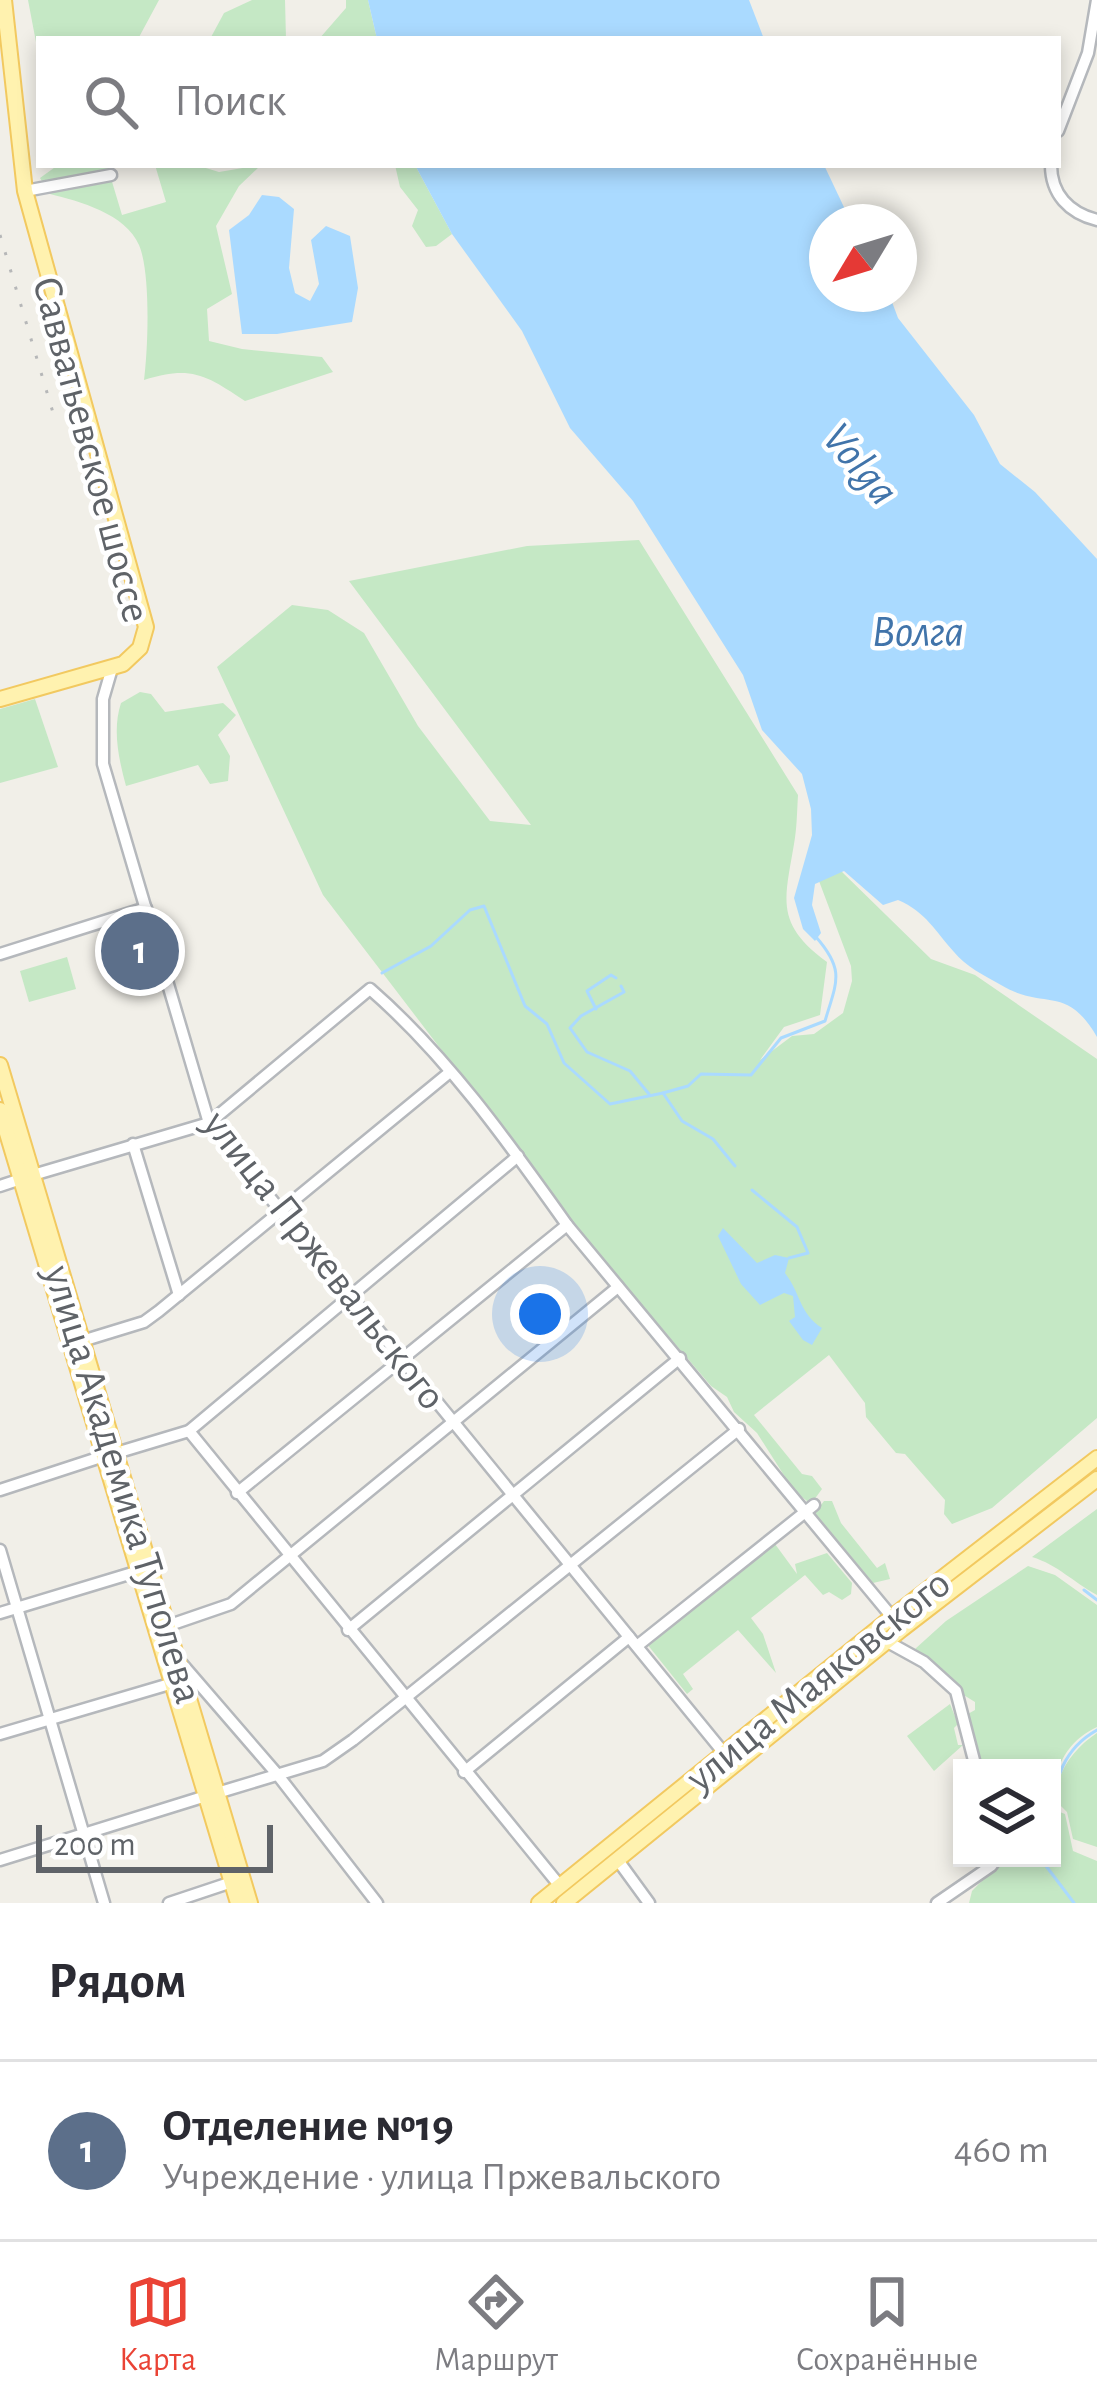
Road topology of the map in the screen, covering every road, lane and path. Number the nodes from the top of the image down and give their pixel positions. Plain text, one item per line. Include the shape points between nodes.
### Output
1 (4, 0) edge
2 (1097, 0) edge
3 (1061, 123) edge
4 (1051, 168) edge
5 (111, 175) dead end
6 (26, 191) junction
7 (1097, 220) edge
8 (112, 668) junction
9 (0, 699) edge
10 (146, 908) junction
11 (0, 954) edge
12 (0, 1065) edge
13 (450, 1072) junction
14 (0, 1110) edge
15 (209, 1123) junction
16 (133, 1144) junction
17 (518, 1156) junction
18 (27, 1177) junction
19 (0, 1186) edge
20 (280, 1212) junction
21 (567, 1225) junction
22 (618, 1287) junction
23 (179, 1295) junction
24 (349, 1295) junction
25 (82, 1341) junction
26 (680, 1358) junction
27 (401, 1359) junction
28 (454, 1423) junction
29 (739, 1429) junction
30 (189, 1431) junction
31 (110, 1454) junction
32 (1097, 1458) edge
33 (1097, 1479) edge
34 (0, 1490) edge
35 (237, 1492) junction
36 (513, 1495) junction
37 (809, 1508) junction
38 (0, 1550) edge
39 (290, 1558) junction
40 (571, 1566) junction
41 (139, 1571) junction
42 (18, 1607) junction
43 (0, 1613) edge
44 (892, 1617) junction
45 (167, 1626) junction
46 (348, 1630) junction
47 (633, 1641) junction
48 (886, 1642) junction
49 (171, 1658) junction
50 (172, 1683) junction
51 (404, 1698) junction
52 (49, 1719) junction
53 (0, 1735) edge
54 (729, 1759) junction
55 (974, 1759) edge
56 (464, 1772) junction
57 (277, 1774) junction
58 (212, 1795) junction
59 (84, 1834) junction
60 (617, 1859) junction
61 (0, 1860) edge
62 (991, 1867) edge
63 (232, 1882) junction
64 (560, 1886) junction
65 (104, 1903) edge
66 (170, 1903) edge
67 (238, 1903) edge
68 (250, 1903) edge
69 (377, 1903) edge
70 (539, 1903) edge
71 (564, 1903) edge
72 (649, 1903) edge
73 (937, 1903) edge

1 - 6 main road, Савватьевское шоссе
2 - 3 street via 1088,53
4 - 7 street via 1063,201
5 - 6 street
6 - 8 main road, Савватьевское шоссе via 146,619 140,648
8 - 9 main road
8 - 10 street, улица Пржевальского via 103,699 103,764
10 - 11 street
10 - 15 street, улица Пржевальского
12 - 18 main road, улица Академика Туполева
13 - 15 street via 370,989
13 - 17 street
13 - 20 street
14 - 18 main road, улица Академика Туполева
15 - 16 street
15 - 20 street, улица Пржевальского
16 - 18 street
16 - 23 street
17 - 21 street
17 - 24 street
18 - 19 street
18 - 25 main road, улица Академика Туполева
18 - 31 main road, улица Академика Туполева
20 - 23 street
20 - 24 street, улица Пржевальского
21 - 22 street
21 - 27 street
22 - 26 street
22 - 28 street
23 - 25 street via 144,1322
24 - 27 street, улица Пржевальского
24 - 30 street
25 - 31 main road, улица Академика Туполева
26 - 29 street
26 - 36 street
27 - 28 street, улица Пржевальского
27 - 35 street
28 - 36 street, улица Пржевальского
28 - 39 street
29 - 37 street
29 - 40 street
30 - 31 street
30 - 35 street
31 - 34 street
31 - 41 main road, улица Академика Туполева
31 - 45 main road, улица Академика Туполева
32 - 44 main road, улица Маяковского
33 - 48 main road, улица Маяковского
35 - 39 street
36 - 40 street, улица Пржевальского
36 - 46 street
37 - 44 street
37 - 47 street
38 - 42 street
39 - 45 street via 231,1604
39 - 46 street
40 - 47 street, улица Пржевальского
40 - 51 street
41 - 42 street
41 - 49 main road, улица Академика Туполева
42 - 43 street
42 - 52 street
44 - 54 main road, улица Маяковского
45 - 49 main road, улица Академика Туполева
46 - 51 street
47 - 54 street, улица Пржевальского
47 - 56 street
48 - 54 main road, улица Маяковского
48 - 55 street via 956,1691
49 - 50 main road, улица Академика Туполева
49 - 57 street
49 - 58 main road, улица Академика Туполева
50 - 52 street
50 - 58 main road, улица Академика Туполева
51 - 56 street
51 - 57 street via 323,1761
52 - 53 street
52 - 59 street
54 - 60 main road, улица Маяковского
54 - 64 main road, улица Маяковского
56 - 64 street
57 - 58 street
57 - 69 street
58 - 59 street
58 - 63 main road, улица Академика Туполева
58 - 68 main road, улица Академика Туполева
59 - 61 street
59 - 65 street
60 - 71 main road, улица Маяковского
60 - 72 street
62 - 73 street
63 - 66 street
63 - 67 main road, улица Академика Туполева
64 - 70 main road, улица Маяковского

